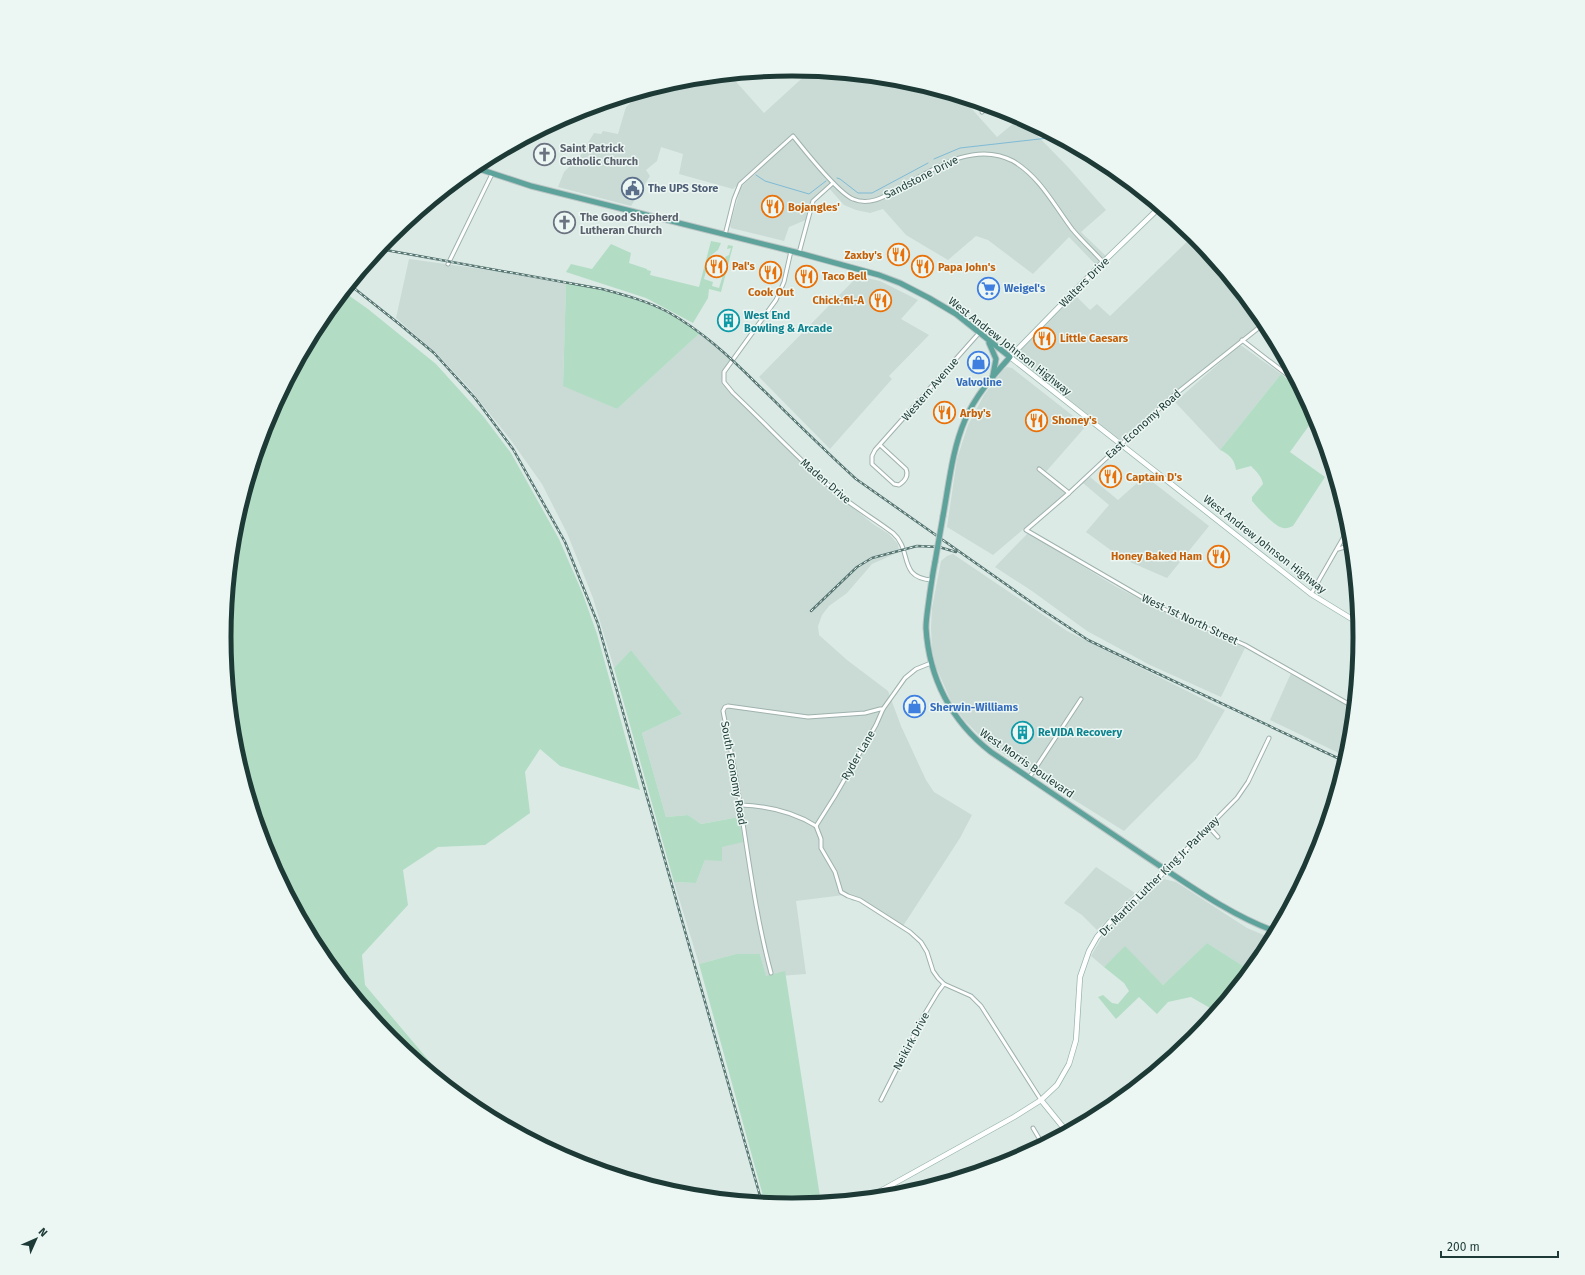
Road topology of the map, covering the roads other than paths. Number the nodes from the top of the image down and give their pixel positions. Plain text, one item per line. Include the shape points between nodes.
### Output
1 (482, 170) edge
2 (492, 174) junction
3 (833, 182) junction
4 (1157, 210) edge
5 (726, 235) junction
6 (791, 251) junction
7 (799, 253) junction
8 (1104, 262) junction
9 (448, 264) dead end
10 (1260, 327) edge
11 (979, 333) junction
12 (988, 340) junction
13 (1242, 340) junction
14 (1010, 358) junction
15 (1289, 376) edge
16 (992, 377) junction
17 (1121, 444) junction
18 (880, 445) junction
19 (1039, 469) dead end
20 (1069, 493) junction
21 (1026, 530) joint
22 (1344, 537) edge
23 (1346, 547) edge
24 (1338, 549) junction
25 (932, 580) junction
26 (1311, 594) junction
27 (1354, 620) edge
28 (931, 663) junction
29 (1081, 699) dead end
30 (1350, 705) edge
31 (883, 709) junction
32 (1270, 738) dead end
33 (1029, 778) junction
34 (740, 805) junction
35 (816, 826) junction
36 (1209, 828) junction
37 (1218, 837) dead end
38 (1166, 870) junction
39 (1271, 930) edge
40 (772, 973) dead end
41 (944, 984) junction
42 (881, 1100) dead end
43 (1041, 1100) junction
44 (1033, 1128) dead end
45 (1064, 1129) edge
46 (1041, 1141) edge
47 (879, 1192) edge

1 - 2 main road, West Andrew Johnson Highway
2 - 5 main road, West Andrew Johnson Highway
2 - 9 street
3 - 5 street, Sandstone Drive via 793,136 740,184
3 - 7 street via 813,201
3 - 8 street, Sandstone Drive via 854,200 869,202 966,155 989,154 1002,157 1025,170 1042,187 1081,239
4 - 8 main road, Walters Drive
5 - 6 main road, West Andrew Johnson Highway
6 - 7 main road, West Andrew Johnson Highway
6 - 25 street, Maden Drive via 784,282 776,300 724,372 724,382 816,474 894,534 903,545 908,568 912,573 925,580
7 - 11 main road, West Andrew Johnson Highway via 900,283 956,314
8 - 14 main road, Walters Drive
10 - 13 street, East Economy Road
11 - 12 main road, West Andrew Johnson Highway
11 - 18 street, Western Avenue
12 - 14 main road, West Andrew Johnson Highway
12 - 16 main road via 996,359
13 - 15 street
13 - 17 street, East Economy Road via 1173,396
14 - 16 main road, West Morris Boulevard
14 - 17 main road, West Andrew Johnson Highway
16 - 25 main road, West Morris Boulevard, bridge via 965,419 954,452
17 - 20 street, East Economy Road
17 - 26 main road, West Andrew Johnson Highway
18 - 18 street, Western Avenue via 908,473 899,485 894,484 872,464 872,456
19 - 20 street
20 - 21 street, East Economy Road
21 - 30 street, West 1st North Street via 1157,606 1245,645
22 - 24 street
23 - 24 street
24 - 26 street
25 - 28 main road, West Morris Boulevard via 926,627
26 - 27 main road, West Andrew Johnson Highway
28 - 31 street, Ryder Lane via 916,669 906,678
28 - 33 main road, West Morris Boulevard via 945,699 962,725 980,744
29 - 33 street
31 - 34 street, South Economy Road via 865,713 808,717 725,707 723,711
31 - 35 street, Ryder Lane
32 - 36 street, Dr. Martin Luther King Jr. Parkway via 1248,782
33 - 38 main road, West Morris Boulevard
34 - 35 street via 789,813
34 - 40 street, South Economy Road via 763,940
35 - 41 street via 821,848 836,872 840,892 863,902 915,937 927,952 933,971
36 - 37 street
36 - 38 street, Dr. Martin Luther King Jr. Parkway
38 - 39 main road, West Morris Boulevard via 1234,912
38 - 43 main road, Dr. Martin Luther King Jr. Parkway via 1109,923 1089,951 1080,977 1078,1031 1074,1051 1057,1085
41 - 42 street, Neikirk Drive via 924,1015
41 - 43 street via 971,996 981,1006
43 - 45 main road
43 - 47 main road, Dr. Martin Luther King Jr. Parkway
44 - 46 street

